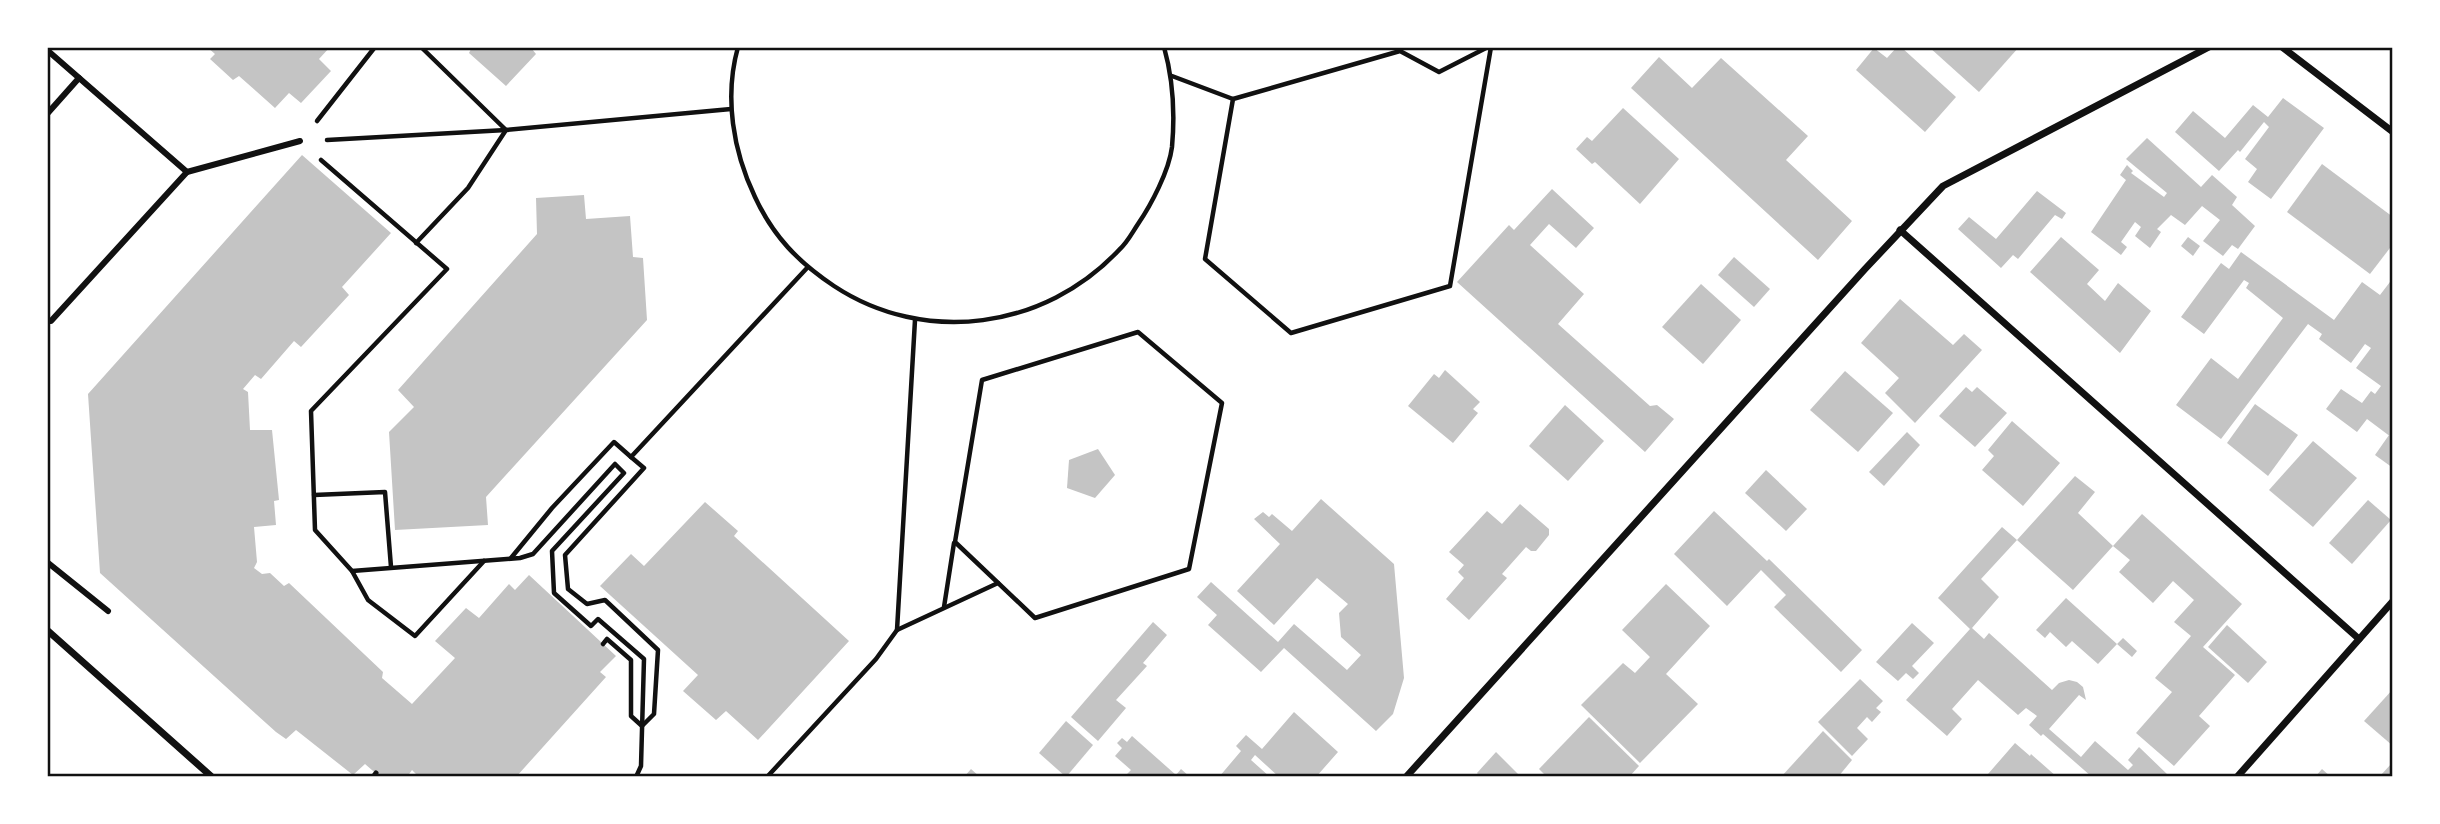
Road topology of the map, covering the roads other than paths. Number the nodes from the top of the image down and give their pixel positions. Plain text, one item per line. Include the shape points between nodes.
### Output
1 (2209, 47) edge
2 (2282, 47) edge
3 (47, 50) edge
4 (79, 78) junction
5 (47, 114) edge
6 (2393, 132) edge
7 (300, 141) road end
8 (187, 172) junction
9 (1900, 230) junction
10 (47, 321) edge
11 (47, 562) edge
12 (2393, 601) edge
13 (108, 611) dead end
14 (47, 629) edge
15 (2359, 639) junction
16 (212, 777) edge
17 (1406, 777) edge
18 (2237, 777) edge

1 - 9 street via 1943,186
2 - 6 street
3 - 4 street
4 - 5 street
4 - 8 street
7 - 8 street
8 - 10 street
9 - 15 street
9 - 17 street
11 - 13 street
12 - 15 street
14 - 16 street
15 - 18 street

